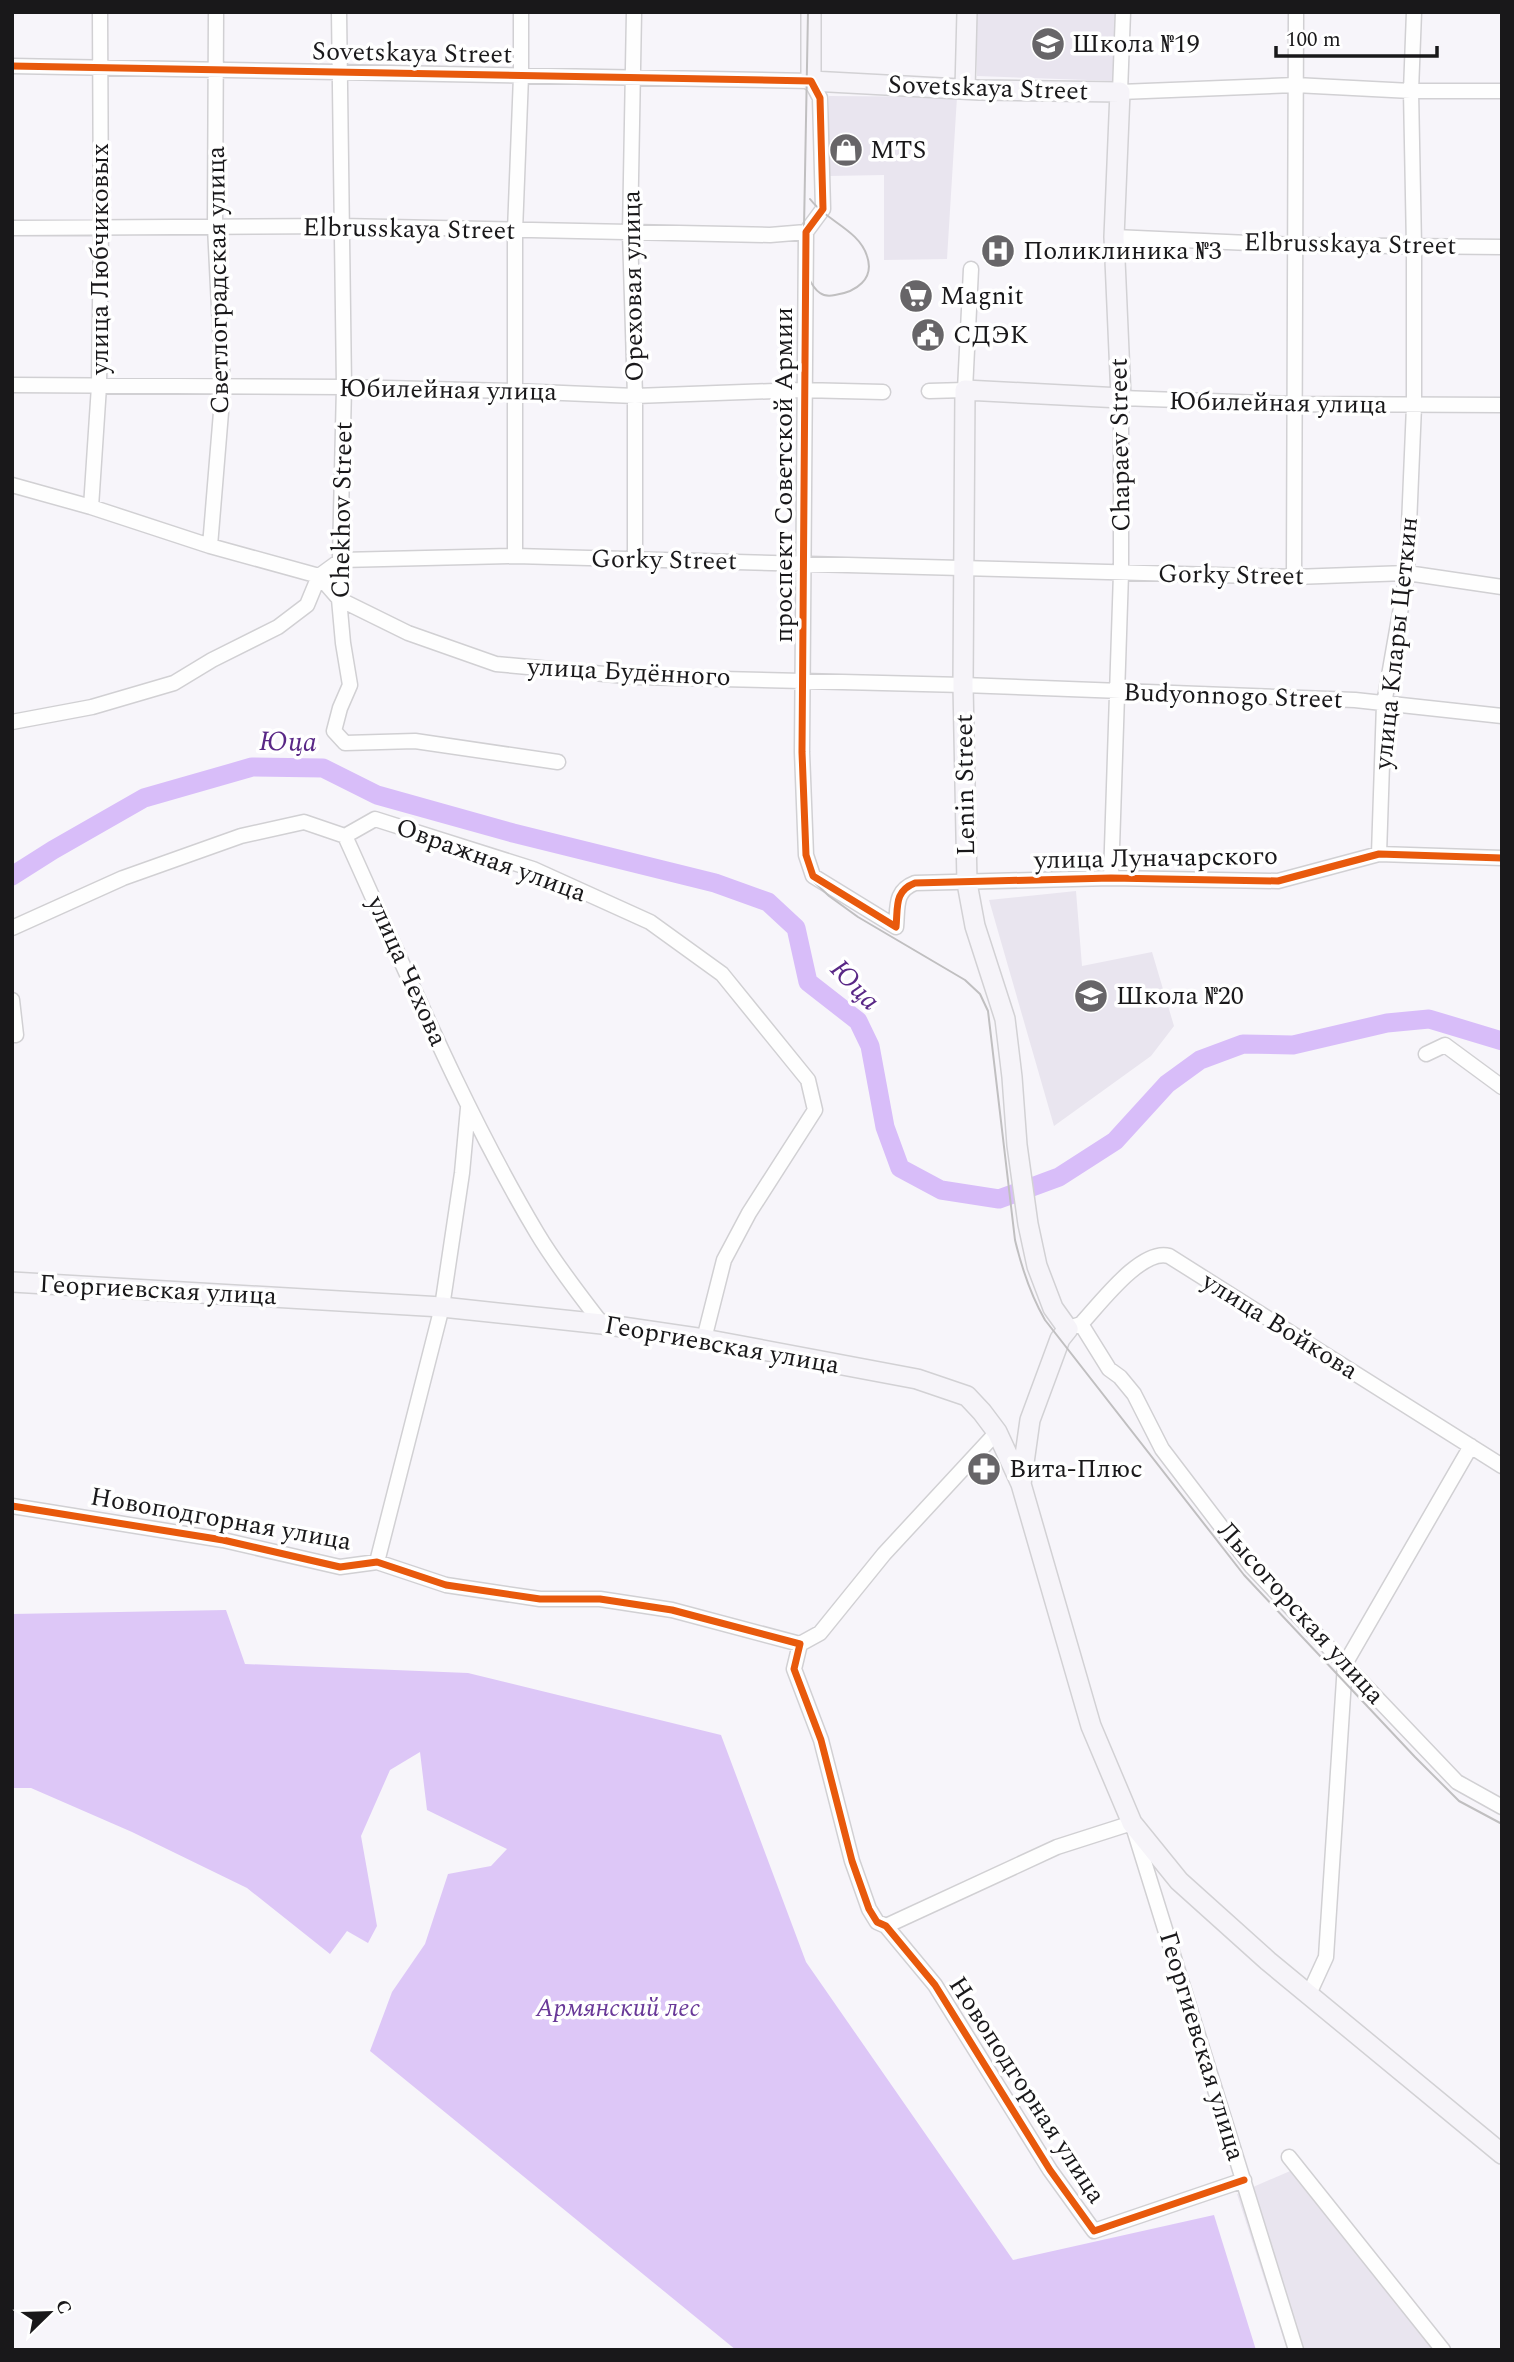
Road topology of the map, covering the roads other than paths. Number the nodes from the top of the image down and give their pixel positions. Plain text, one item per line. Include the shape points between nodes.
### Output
1 (100, 12) edge
2 (216, 12) edge
3 (339, 12) edge
4 (521, 12) edge
5 (634, 12) edge
6 (811, 12) edge
7 (967, 12) edge
8 (1123, 12) edge
9 (1296, 12) edge
10 (1414, 12) edge
11 (12, 66) edge
12 (100, 67) junction
13 (216, 70) junction
14 (339, 72) junction
15 (521, 76) junction
16 (633, 78) junction
17 (811, 81) junction
18 (1295, 85) junction
19 (965, 89) junction
20 (1411, 91) junction
21 (1502, 91) edge
22 (1120, 92) junction
23 (101, 226) junction
24 (341, 226) junction
25 (215, 227) junction
26 (12, 228) edge
27 (514, 232) junction
28 (806, 232) junction
29 (630, 233) junction
30 (1114, 237) junction
31 (1296, 245) junction
32 (1415, 247) junction
33 (1502, 247) edge
34 (971, 269) dead end
35 (12, 385) edge
36 (99, 386) junction
37 (344, 387) junction
38 (223, 388) junction
39 (805, 390) junction
40 (965, 390) junction
41 (515, 391) junction
42 (929, 391) dead end
43 (883, 392) dead end
44 (635, 396) junction
45 (1121, 398) junction
46 (1295, 404) junction
47 (1502, 405) edge
48 (1414, 406) junction
49 (12, 485) edge
50 (91, 506) junction
51 (211, 546) junction
52 (515, 556) junction
53 (341, 560) junction
54 (635, 560) junction
55 (804, 563) junction
56 (965, 569) junction
57 (1121, 573) junction
58 (1408, 573) junction
59 (319, 576) junction
60 (1294, 578) junction
61 (1502, 587) edge
62 (339, 599) junction
63 (803, 681) junction
64 (963, 685) junction
65 (1118, 691) junction
66 (1384, 704) junction
67 (1502, 716) edge
68 (12, 722) edge
69 (558, 762) dead end
70 (345, 836) junction
71 (1379, 854) junction
72 (1502, 858) edge
73 (813, 876) joint
74 (1111, 878) junction
75 (967, 883) junction
76 (12, 928) edge
77 (12, 1000) edge
78 (12, 1035) edge
79 (1426, 1054) dead end
80 (1502, 1087) edge
81 (468, 1107) junction
82 (12, 1282) edge
83 (442, 1307) junction
84 (602, 1324) junction
85 (1074, 1326) junction
86 (704, 1339) junction
87 (1030, 1420) junction
88 (997, 1432) junction
89 (1471, 1446) junction
90 (1502, 1466) edge
91 (1021, 1484) junction
92 (12, 1506) edge
93 (377, 1562) junction
94 (800, 1644) junction
95 (1345, 1664) junction
96 (1502, 1807) edge
97 (1132, 1823) junction
98 (886, 1926) junction
99 (1309, 1994) junction
100 (1502, 2154) edge
101 (1289, 2157) dead end
102 (1244, 2179) junction
103 (1296, 2350) edge
104 (1443, 2350) edge

1 - 12 street, улица Любчиковых
2 - 13 street, Светлоградская улица
3 - 14 street, Chekhov Street
4 - 15 street
5 - 16 street, Ореховая улица
6 - 17 main road, проспект Советской Армии
7 - 19 main road
8 - 22 street, Chapaev Street
9 - 18 street
10 - 20 street, улица Клары Цеткин
11 - 12 street, Sovetskaya Street
12 - 13 street, Sovetskaya Street
12 - 23 street, улица Любчиковых
13 - 14 street, Sovetskaya Street
13 - 25 street, Светлоградская улица
14 - 15 street, Sovetskaya Street
14 - 24 street, Chekhov Street
15 - 16 street, Sovetskaya Street
15 - 27 street
16 - 17 street, Sovetskaya Street
16 - 29 street, Ореховая улица
17 - 19 main road, Sovetskaya Street
17 - 28 street, проспект Советской Армии via 820,98 823,209
18 - 20 street, Sovetskaya Street
18 - 22 street, Sovetskaya Street
18 - 31 street
19 - 22 main road, Sovetskaya Street
20 - 21 street, Sovetskaya Street
20 - 32 street, улица Клары Цеткин
22 - 30 main road, Chapaev Street
23 - 25 street, Elbrusskaya Street
23 - 26 street, Elbrusskaya Street
23 - 36 street, улица Любчиковых
24 - 25 street, Elbrusskaya Street
24 - 27 street, Elbrusskaya Street
24 - 37 street, Chekhov Street
25 - 38 street, Светлоградская улица
27 - 29 street, Elbrusskaya Street
27 - 41 street
28 - 29 street, Elbrusskaya Street
28 - 39 street, проспект Советской Армии
29 - 44 street, Ореховая улица
30 - 31 street, Elbrusskaya Street
30 - 45 main road, Chapaev Street
31 - 32 street, Elbrusskaya Street
31 - 46 street
32 - 33 street, Elbrusskaya Street
32 - 48 street, улица Клары Цеткин
34 - 40 street, Lenin Street
35 - 36 street, Юбилейная улица
36 - 38 street, Юбилейная улица
36 - 50 street, улица Любчиковых
37 - 38 street, Юбилейная улица
37 - 41 street, Юбилейная улица
37 - 53 street, Chekhov Street
38 - 51 street, Светлоградская улица
39 - 43 street, Юбилейная улица
39 - 44 street, Юбилейная улица
39 - 55 street, проспект Советской Армии
40 - 42 street, Юбилейная улица
40 - 45 main road, Юбилейная улица
40 - 56 main road, Lenin Street
41 - 44 street, Юбилейная улица
41 - 52 street
44 - 54 street, Ореховая улица
45 - 46 street, Юбилейная улица
45 - 57 street, Chapaev Street
46 - 48 street, Юбилейная улица
46 - 60 street
47 - 48 street, Юбилейная улица
48 - 58 street, улица Клары Цеткин
49 - 50 street
50 - 51 street
51 - 59 street
52 - 53 street, Gorky Street
52 - 54 street, Gorky Street
53 - 59 street
53 - 62 street, Chekhov Street
54 - 55 street, Gorky Street
55 - 56 street, Gorky Street
55 - 63 street, проспект Советской Армии
56 - 57 street, Gorky Street
56 - 64 main road, Lenin Street
57 - 60 street, Gorky Street
57 - 65 street, Chapaev Street
58 - 60 street, Gorky Street
58 - 61 street, Gorky Street
58 - 66 street, улица Клары Цеткин
59 - 62 street, улица Будённого
59 - 68 street via 307,605 278,627 174,683 92,707
62 - 63 street, улица Будённого via 408,633 496,664 637,677
62 - 69 street, Chekhov Street via 350,685 334,731 345,743 415,741
63 - 64 street, улица Будённого
63 - 73 street, проспект Советской Армии via 806,855
64 - 65 street, Budyonnogo Street
64 - 75 main road, Lenin Street
65 - 66 street, Budyonnogo Street
65 - 74 street, Chapaev Street
66 - 67 street, Budyonnogo Street
66 - 71 street, улица Клары Цеткин
70 - 76 street via 304,822 242,836 123,878
70 - 81 street, улица Чехова
70 - 86 street, Овражная улица via 375,819 533,870 650,922 722,974 808,1080 815,1110 748,1213 724,1260
71 - 72 street, улица Луначарского
71 - 74 street, улица Луначарского via 1278,881
73 - 75 street, улица Луначарского via 896,927 898,898 905,887
74 - 75 street, улица Луначарского
75 - 85 main road, Lenin Street via 975,926 1005,1019 1017,1145 1037,1266 1052,1308
77 - 78 street via 16,1035
79 - 80 street via 1445,1045
81 - 83 street, улица Чехова
81 - 84 street, улица Чехова via 537,1234
82 - 83 main road, Георгиевская улица
83 - 84 main road, Георгиевская улица
83 - 93 street, Новоподгорная улица
84 - 86 main road, Георгиевская улица
85 - 87 main road via 1060,1339
85 - 89 street, улица Войкова via 1140,1263 1158,1254 1169,1256
85 - 95 street, Лысогорская улица via 1134,1394 1162,1449 1252,1567
86 - 88 main road, Георгиевская улица via 952,1390 973,1401
87 - 88 main road
87 - 91 main road
88 - 91 main road, Георгиевская улица
88 - 94 street via 884,1554 820,1633
89 - 90 street, улица Войкова
89 - 95 street
91 - 97 main road, Георгиевская улица via 1090,1726
92 - 93 street, Новоподгорная улица via 223,1540 340,1567
93 - 94 street, Новоподгорная улица via 446,1585 540,1599 600,1599 672,1610
94 - 98 street, Новоподгорная улица via 794,1669 821,1740 852,1861 869,1909 877,1922
95 - 96 street, Лысогорская улица via 1457,1782
95 - 99 street via 1326,1958
97 - 98 street via 1057,1847
97 - 99 main road, Георгиевская улица via 1179,1881
97 - 102 street, Георгиевская улица
98 - 102 street, Новоподгорная улица via 935,1985 1050,2170 1094,2231
99 - 100 main road, Георгиевская улица
101 - 104 street
102 - 103 street, Георгиевская улица

